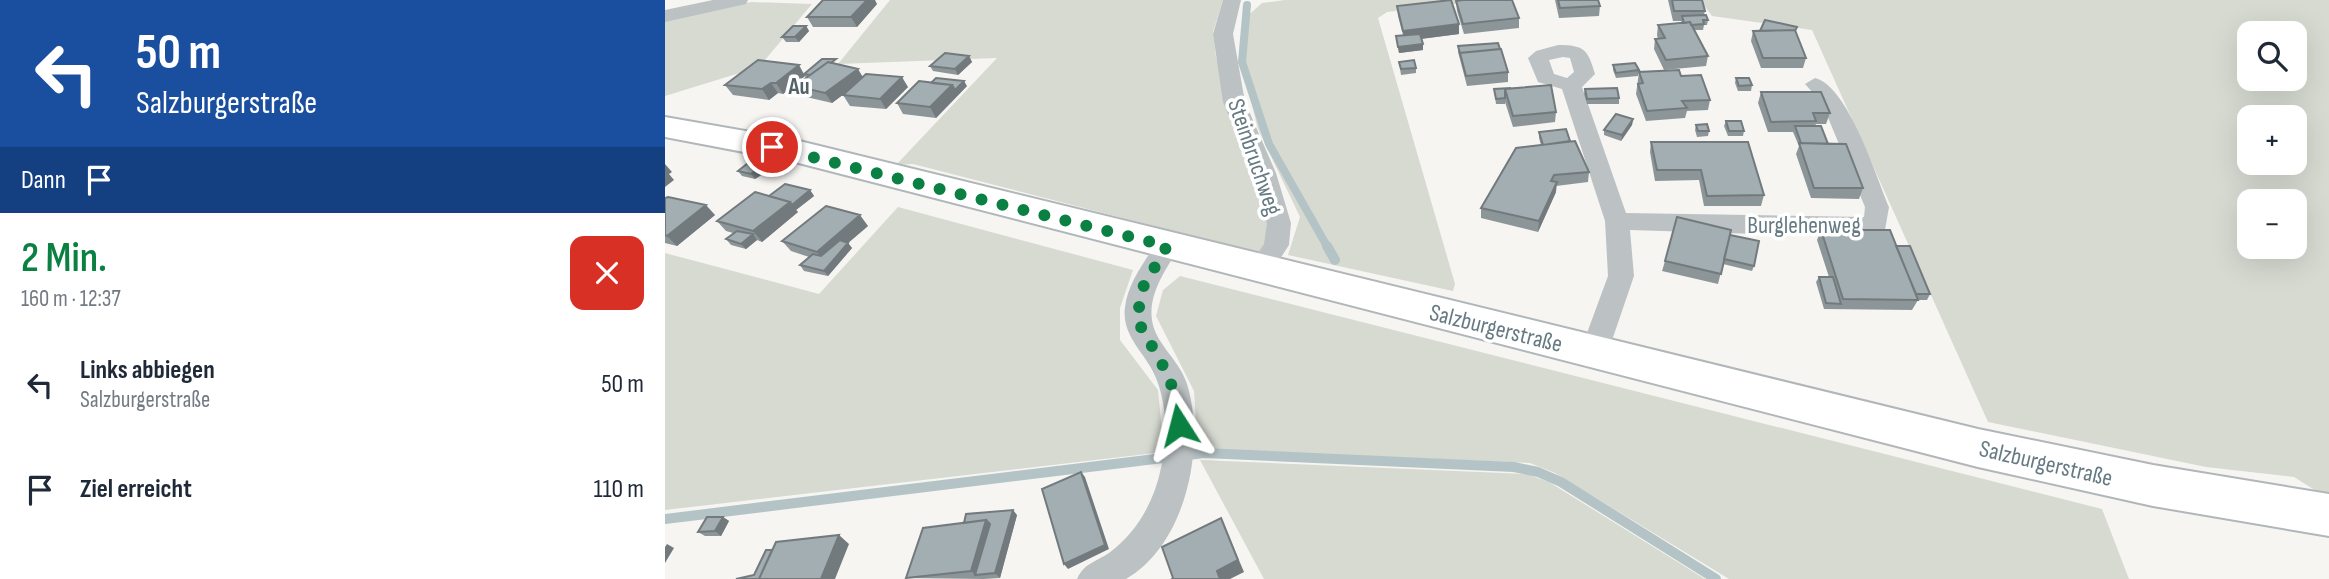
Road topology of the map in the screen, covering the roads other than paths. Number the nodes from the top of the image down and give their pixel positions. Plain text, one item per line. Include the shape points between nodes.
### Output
1 (739, 0) edge
2 (1231, 0) edge
3 (665, 16) edge
4 (1815, 84) dead end
5 (1571, 85) dead end
6 (665, 128) edge
7 (1617, 221) junction
8 (1167, 246) junction
9 (1267, 258) junction
10 (1599, 337) junction
11 (2329, 515) edge
12 (1094, 579) edge

1 - 3 street
2 - 9 street, Steinbruchweg via 1223,34 1234,102 1279,223
4 - 7 street, Burglehenweg via 1832,100 1877,207 1876,224 1853,229
5 - 7 street
6 - 8 main road, Salzburgerstraße via 790,150
7 - 10 street via 1621,276
8 - 9 main road, Salzburgerstraße
8 - 12 street via 1142,289 1137,320 1170,378 1178,410 1176,473 1163,517 1143,543 1107,574
9 - 10 main road, Salzburgerstraße
10 - 11 main road, Salzburgerstraße via 2117,480

